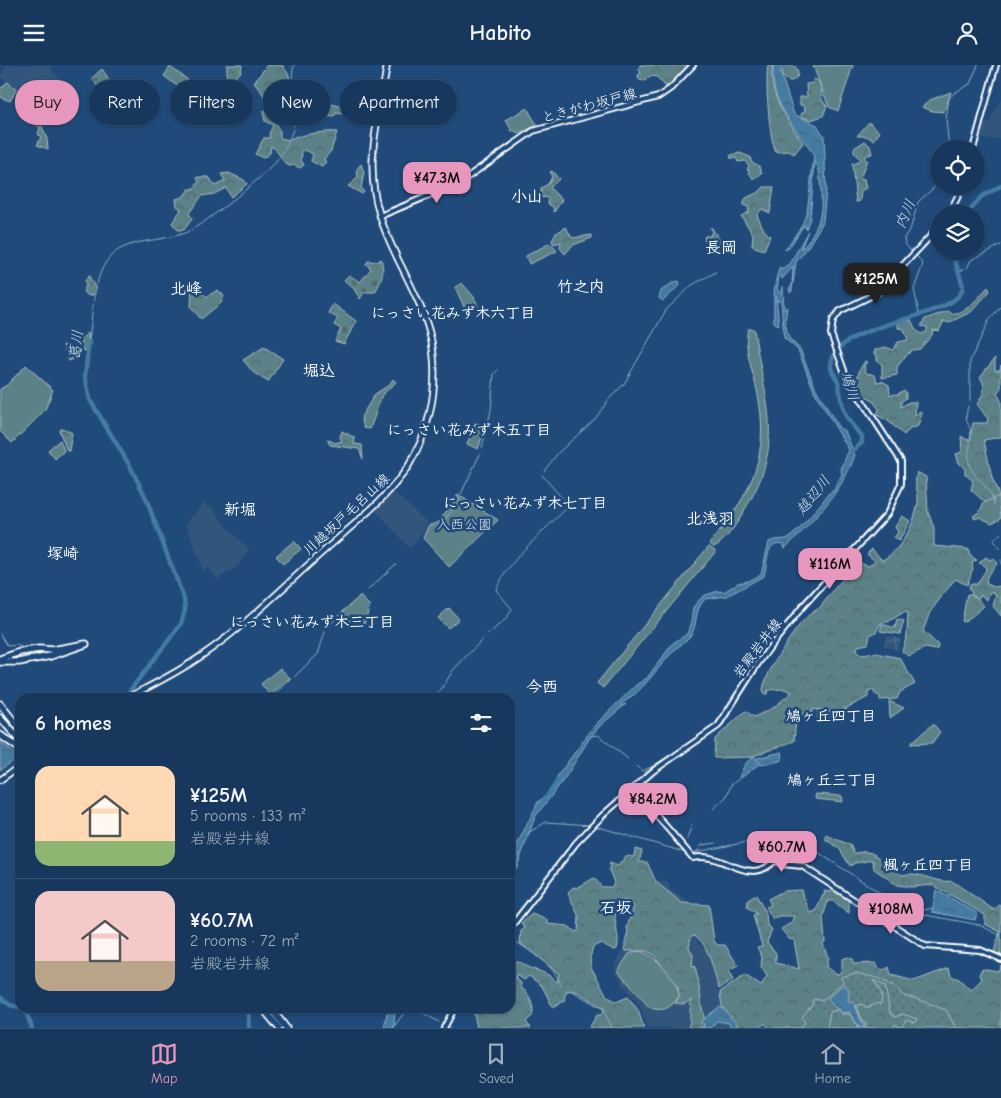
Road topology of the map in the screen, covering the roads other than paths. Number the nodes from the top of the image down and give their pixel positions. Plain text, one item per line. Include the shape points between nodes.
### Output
1 (387, 65) edge
2 (694, 65) edge
3 (996, 65) edge
4 (975, 140) edge
5 (380, 216) junction
6 (930, 236) edge
7 (0, 660) edge
8 (138, 693) edge
9 (0, 704) edge
10 (0, 710) edge
11 (0, 718) edge
12 (15, 724) edge
13 (15, 725) edge
14 (15, 734) edge
15 (0, 735) edge
16 (15, 746) edge
17 (15, 770) edge
18 (0, 780) edge
19 (632, 788) junction
20 (515, 922) edge
21 (1001, 959) edge
22 (267, 1013) edge
23 (275, 1013) edge
24 (453, 1013) edge
25 (279, 1028) edge
26 (286, 1028) edge
27 (444, 1028) edge

1 - 5 main road, 川越坂戸毛呂山線 via 372,153 372,176
2 - 5 main road, ときがわ坂戸線 via 658,97 533,131 459,183
3 - 4 main road
5 - 8 main road, 川越坂戸毛呂山線 via 423,314 433,351 431,405 415,453 400,479 386,494 232,633 195,660
6 - 19 main road, 岩殿岩井線 via 874,296 847,306 831,326 846,376 901,461 901,484 894,501 883,519 803,606 756,665 718,726
7 - 7 highway via 20,652 52,651 86,644 51,657 19,662
9 - 12 highway
10 - 13 highway
11 - 14 highway
15 - 16 highway
17 - 18 main road
19 - 20 main road, 岩殿岩井線 via 590,827
19 - 21 main road via 691,856 706,857 748,872 768,866 775,860 802,866 925,946 980,950
22 - 25 highway
23 - 26 highway
24 - 27 main road

